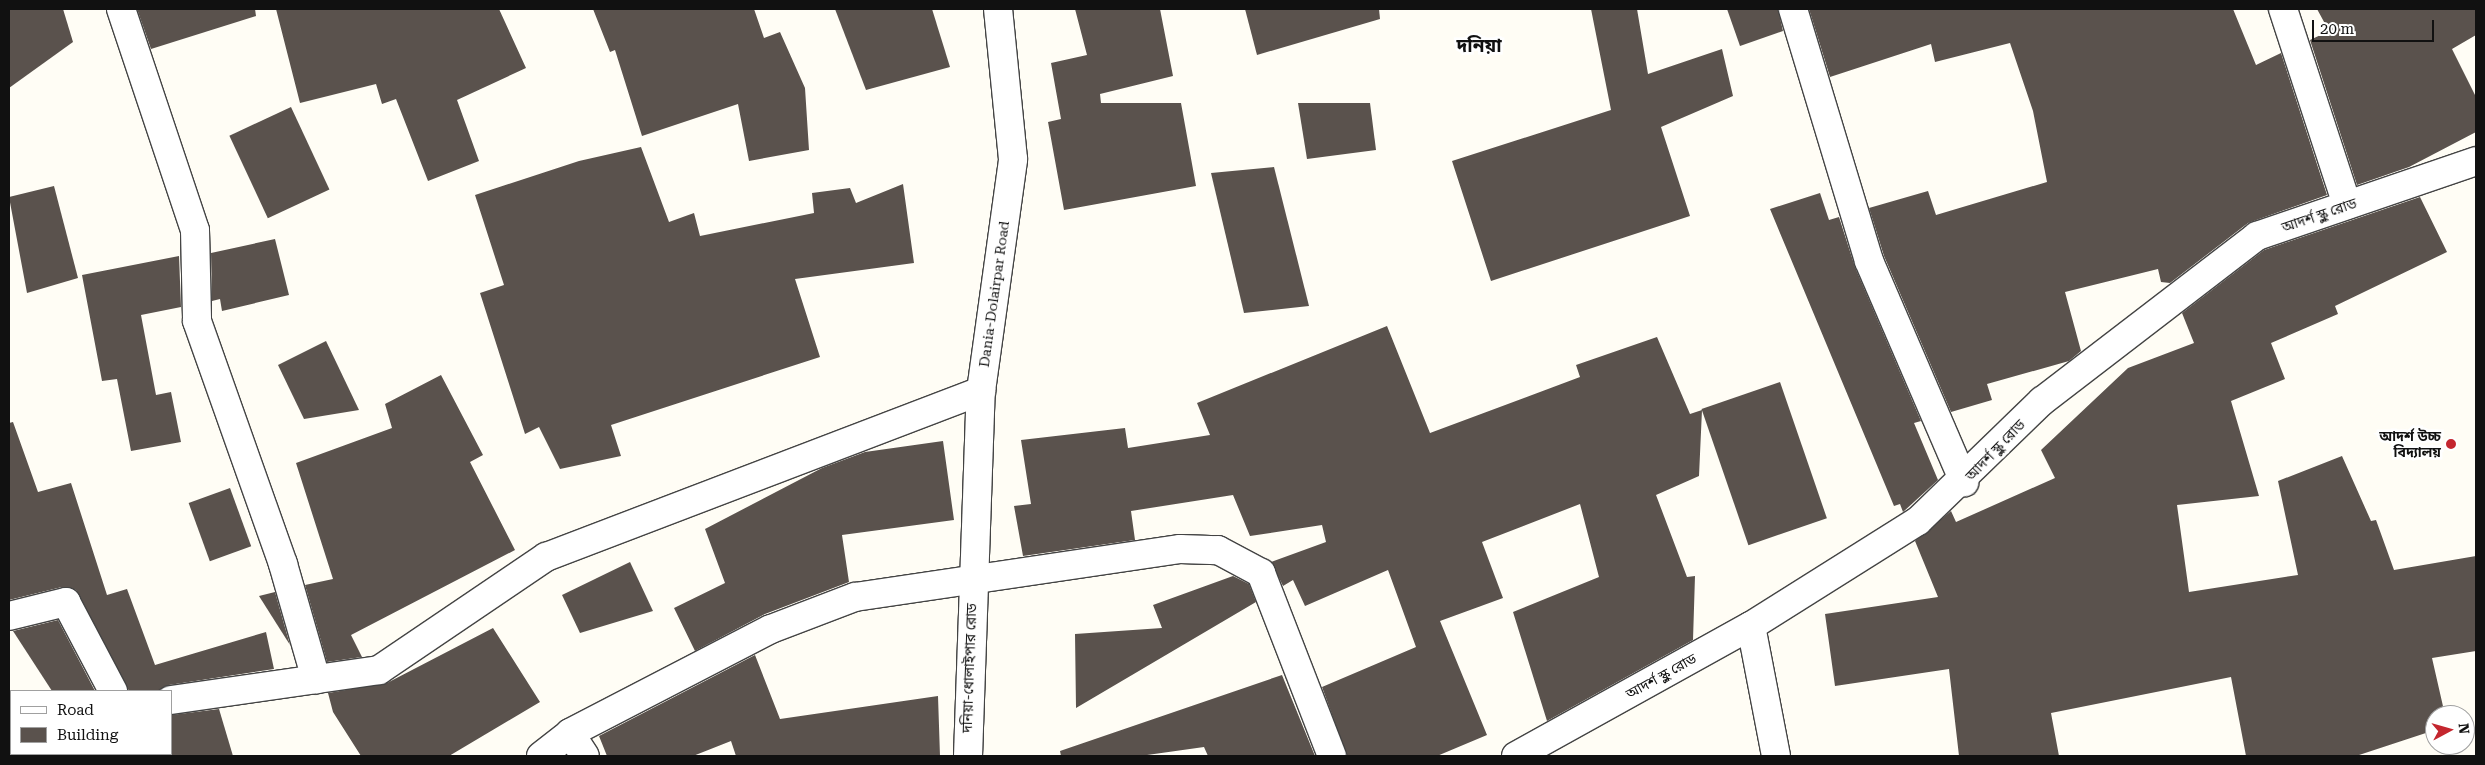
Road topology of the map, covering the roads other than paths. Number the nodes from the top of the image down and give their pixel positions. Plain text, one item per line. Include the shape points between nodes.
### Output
1 (121, 9) edge
2 (998, 9) edge
3 (1793, 9) edge
4 (2283, 9) edge
5 (2476, 161) edge
6 (2347, 205) junction
7 (981, 391) junction
8 (1964, 482) junction
9 (972, 580) junction
10 (9, 616) edge
11 (1751, 626) junction
12 (316, 679) junction
13 (112, 690) edge
14 (172, 700) edge
15 (570, 734) junction
16 (542, 756) edge
17 (586, 756) edge
18 (968, 756) edge
19 (1332, 756) edge
20 (1516, 756) edge
21 (1776, 756) edge

1 - 12 street via 195,230 197,321 283,564
2 - 7 street, Dania-Dolairpar Road via 1013,159
3 - 8 street via 1869,261
4 - 6 street
5 - 6 street, আদর্শ স্কুল রোড
6 - 8 street, আদর্শ স্কুল রোড via 2257,236 2042,401
7 - 9 street, Dania-Dolairpar Road
7 - 12 street via 546,557 379,670
8 - 11 street, আদর্শ স্কুল রোড via 1918,521
9 - 15 street via 856,598 771,629
9 - 18 street, দনিয়া-ধোলাইপার রোড
9 - 19 street via 1180,550 1218,550 1261,572
10 - 13 street via 66,602
11 - 20 street, আদর্শ স্কুল রোড
11 - 21 street
12 - 14 street
15 - 16 street
15 - 17 street

